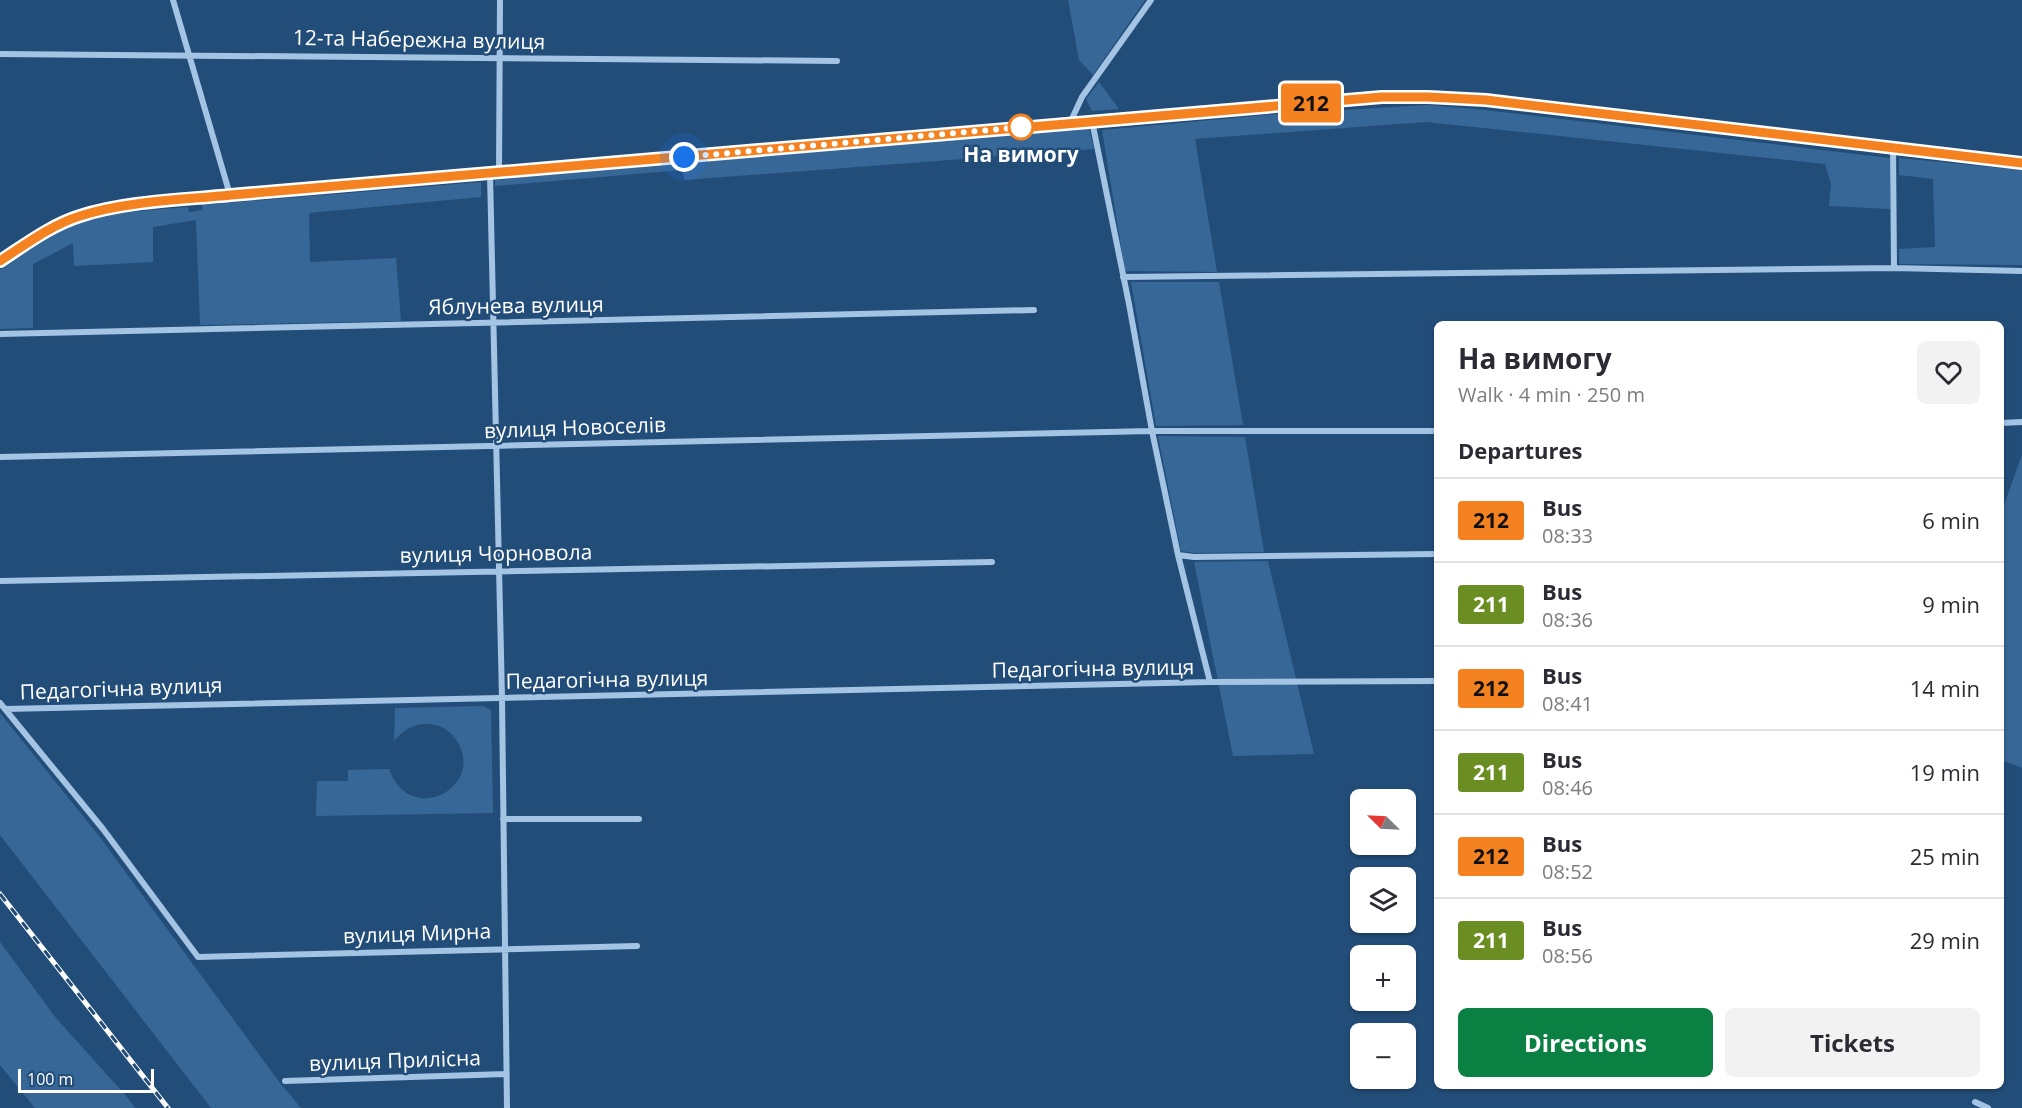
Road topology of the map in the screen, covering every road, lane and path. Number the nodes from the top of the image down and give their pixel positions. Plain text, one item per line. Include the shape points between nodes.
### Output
1 (173, 0) edge
2 (501, 0) edge
3 (1151, 0) edge
4 (0, 54) edge
5 (188, 54) junction
6 (500, 58) junction
7 (837, 61) dead end
8 (1092, 121) junction
9 (1070, 123) junction
10 (1893, 148) junction
11 (2022, 163) edge
12 (495, 174) junction
13 (231, 195) junction
14 (0, 262) edge
15 (1894, 268) junction
16 (2022, 271) edge
17 (1123, 277) junction
18 (1034, 310) dead end
19 (492, 324) junction
20 (0, 334) edge
21 (2022, 422) edge
22 (2004, 423) edge
23 (1152, 431) junction
24 (1434, 431) edge
25 (495, 447) junction
26 (0, 457) edge
27 (1434, 554) edge
28 (1178, 555) junction
29 (992, 562) dead end
30 (498, 571) junction
31 (0, 581) edge
32 (1434, 681) edge
33 (1210, 682) junction
34 (502, 699) junction
35 (0, 703) edge
36 (5, 709) junction
37 (503, 819) junction
38 (639, 819) dead end
39 (637, 946) dead end
40 (504, 948) junction
41 (506, 1074) junction
42 (285, 1081) dead end
43 (1975, 1102) dead end
44 (507, 1108) edge
45 (1988, 1108) edge

1 - 5 street
2 - 6 street
3 - 9 street via 1082,97
4 - 5 street, 12-та Набережна вулиця
5 - 6 street, 12-та Набережна вулиця
5 - 13 street
6 - 7 street, 12-та Набережна вулиця
6 - 12 street
8 - 9 street
8 - 10 street via 1382,97 1428,97 1486,100
8 - 17 street
9 - 12 street
10 - 11 street
10 - 15 street
12 - 13 street
12 - 19 street
13 - 14 street via 116,207 79,216 47,231
15 - 16 street
15 - 17 street
17 - 23 street
18 - 19 street, Яблунева вулиця
19 - 20 street, Яблунева вулиця
19 - 25 street
21 - 22 street
23 - 24 street, вулиця Новоселів
23 - 25 street, вулиця Новоселів
23 - 28 street
25 - 26 street, вулиця Новоселів
25 - 30 street
27 - 28 street
28 - 33 street
29 - 30 street, вулиця Чорновола
30 - 31 street, вулиця Чорновола
30 - 34 street
32 - 33 street, Педагогічна вулиця
33 - 34 street, Педагогічна вулиця
34 - 36 street, Педагогічна вулиця
34 - 37 street
35 - 36 street
36 - 40 street, вулиця Мирна via 103,829 198,957
37 - 38 street
37 - 40 street
39 - 40 street, вулиця Мирна
40 - 41 street
41 - 42 street, вулиця Прилісна
41 - 44 street
43 - 45 street

